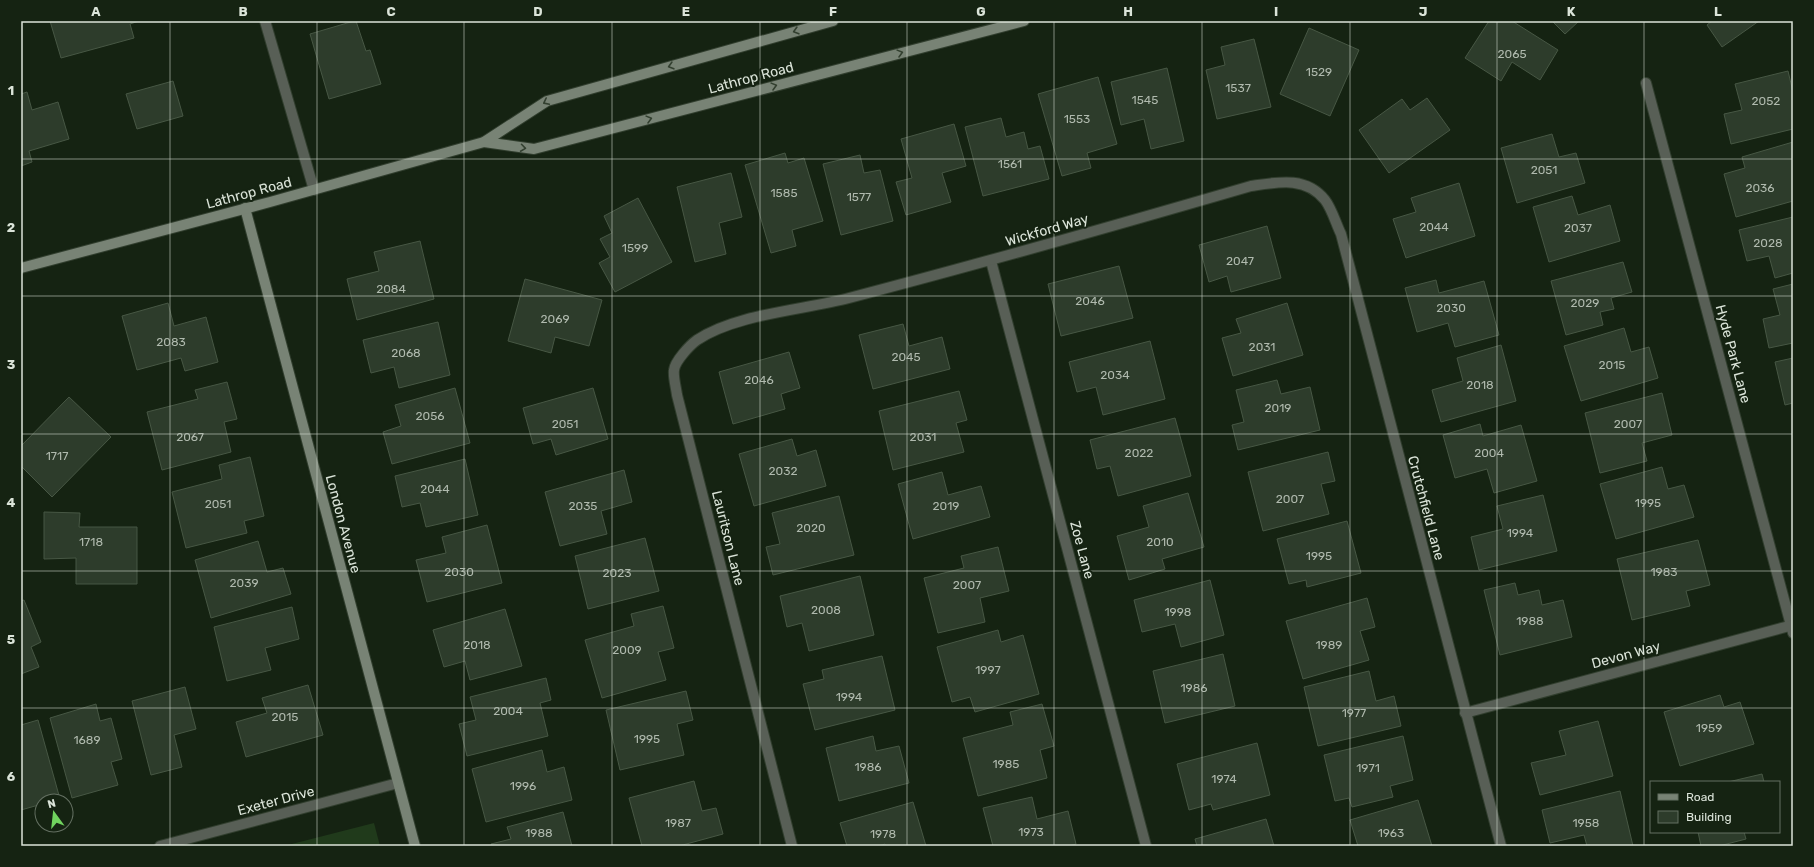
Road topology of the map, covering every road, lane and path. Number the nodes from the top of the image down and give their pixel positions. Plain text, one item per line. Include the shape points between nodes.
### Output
1 (265, 21) edge
2 (833, 21) edge
3 (1024, 21) edge
4 (1646, 83) dead end
5 (484, 142) junction
6 (1309, 186) joint
7 (314, 190) junction
8 (245, 208) junction
9 (991, 261) junction
10 (21, 268) edge
11 (792, 310) joint
12 (1792, 627) edge
13 (1465, 713) junction
14 (398, 784) junction
15 (160, 846) edge
16 (415, 846) edge
17 (792, 846) edge
18 (1146, 846) edge
19 (1501, 846) edge

1 - 7 street
2 -> 5 main road, Lathrop Road via 547,101
5 -> 3 main road, Lathrop Road via 534,149
4 - 12 street, Hyde Park Lane
5 - 7 main road, Lathrop Road
6 - 9 street, Wickford Way via 1287,181 1251,186
6 - 13 street, Crutchfield Lane via 1326,200 1341,234
7 - 8 main road, Lathrop Road
8 - 10 main road, Lathrop Road
8 - 14 main road, London Avenue
9 - 11 street, Wickford Way via 838,301
9 - 18 street, Zoe Lane
11 - 17 street, Lauritson Lane via 716,330 697,340 684,352 674,369 677,395
12 - 13 street, Devon Way
13 - 19 street, Crutchfield Lane
14 - 15 street, Exeter Drive
14 - 16 main road, London Avenue

